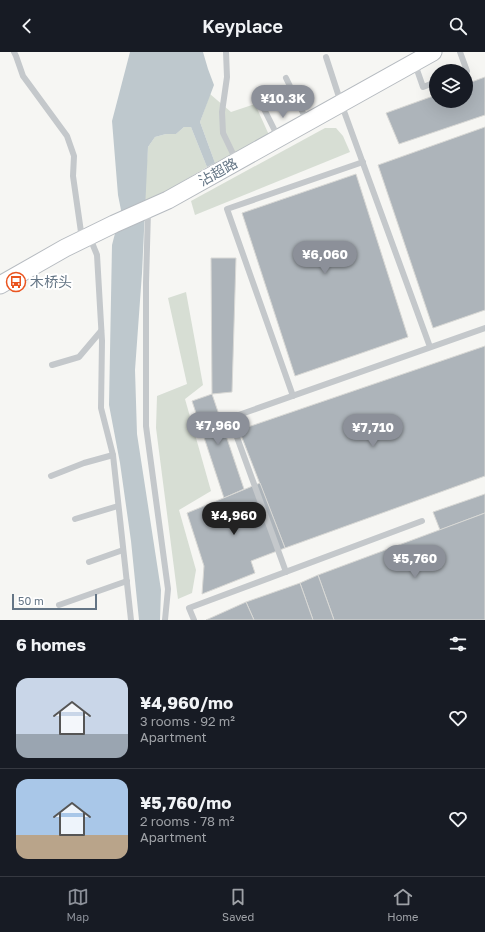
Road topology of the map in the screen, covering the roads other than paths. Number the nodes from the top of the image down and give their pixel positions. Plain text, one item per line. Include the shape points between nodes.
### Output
1 (14, 52) edge
2 (226, 52) edge
3 (433, 52) edge
4 (460, 52) edge
5 (326, 57) dead end
6 (414, 62) junction
7 (464, 64) edge
8 (286, 78) dead end
9 (429, 85) edge
10 (261, 103) dead end
11 (341, 103) junction
12 (308, 122) junction
13 (278, 138) junction
14 (237, 162) junction
15 (363, 162) junction
16 (147, 210) junction
17 (86, 238) junction
18 (0, 285) edge
19 (485, 328) edge
20 (101, 331) junction
21 (430, 347) junction
22 (52, 365) dead end
23 (293, 396) junction
24 (113, 455) junction
25 (51, 476) dead end
26 (118, 506) junction
27 (75, 519) dead end
28 (422, 521) dead end
29 (123, 550) junction
30 (89, 562) dead end
31 (286, 572) junction
32 (127, 581) junction
33 (59, 605) dead end
34 (131, 620) edge
35 (165, 620) edge
36 (194, 620) edge

1 - 17 lane via 24,76 67,136 74,156 73,176
2 - 14 lane via 223,133
3 - 6 street, 沾超路
4 - 7 lane
5 - 11 lane
6 - 9 lane via 423,87
6 - 11 street, 沾超路
8 - 12 lane
10 - 13 lane
11 - 12 street, 沾超路
11 - 15 lane
12 - 13 street, 沾超路
13 - 14 street, 沾超路
14 - 16 street, 沾超路
15 - 21 lane
15 - 23 lane via 227,209
16 - 17 street, 沾超路
16 - 35 lane via 146,426 168,590
17 - 18 street, 沾超路
17 - 20 lane via 97,255
19 - 21 lane
20 - 22 lane via 80,357
20 - 24 lane via 101,408
21 - 23 lane
23 - 31 lane via 230,418
24 - 25 lane
24 - 26 lane
26 - 27 lane
26 - 29 lane
28 - 31 lane
29 - 30 lane
29 - 32 lane
31 - 36 lane via 189,608
32 - 33 lane
32 - 34 lane

